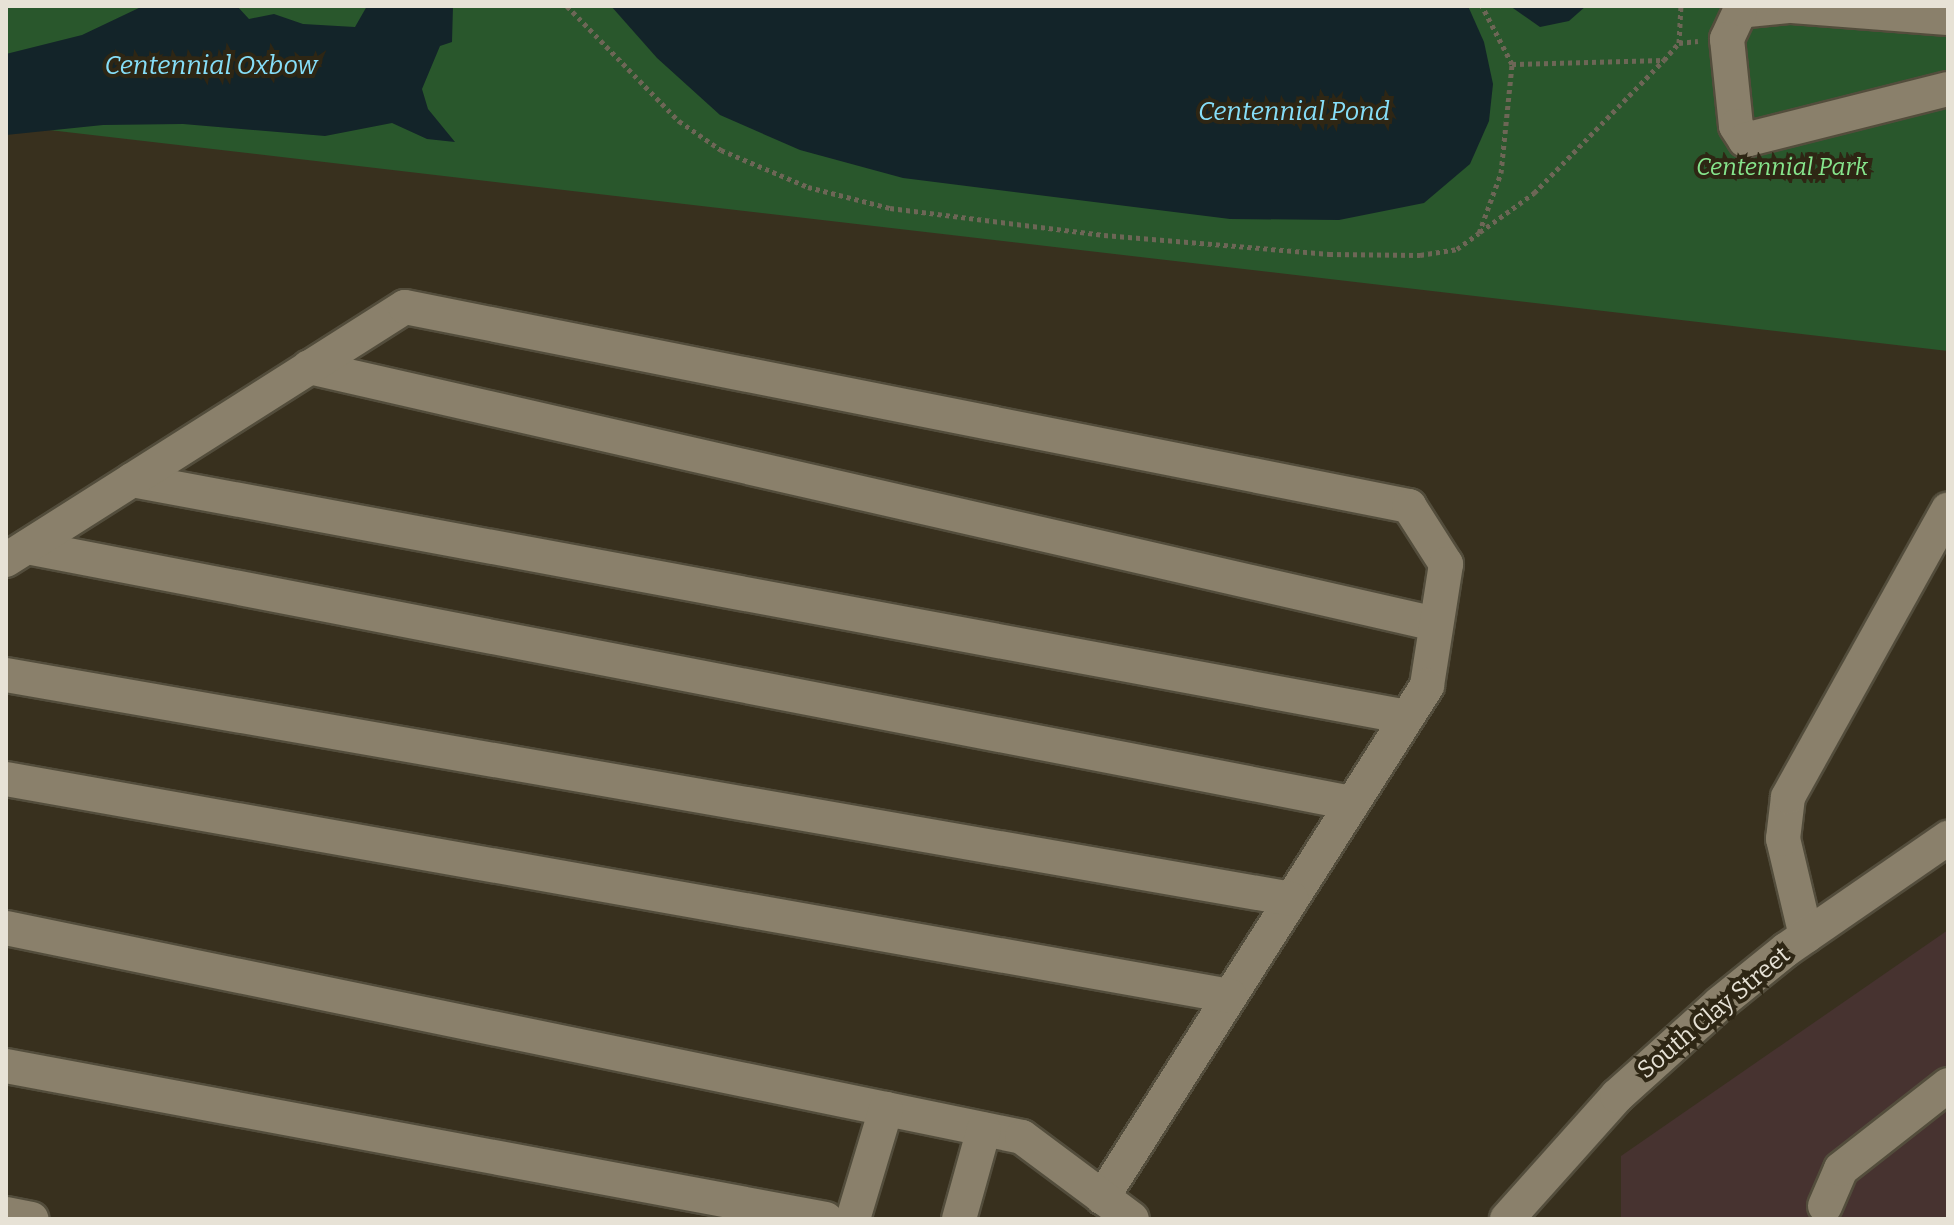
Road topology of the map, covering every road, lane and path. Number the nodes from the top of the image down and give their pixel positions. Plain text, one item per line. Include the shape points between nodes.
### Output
1 (567, 6) edge
2 (1482, 6) edge
3 (1681, 6) edge
4 (1790, 6) edge
5 (1948, 18) edge
6 (1664, 60) junction
7 (1512, 64) junction
8 (1948, 89) edge
9 (1479, 233) junction
10 (309, 367) junction
11 (132, 480) junction
12 (1948, 510) edge
13 (16, 554) edge
14 (1436, 624) junction
15 (6, 675) edge
16 (1407, 717) junction
17 (6, 779) edge
18 (1352, 803) junction
19 (1948, 838) edge
20 (1292, 899) junction
21 (6, 928) edge
22 (1806, 936) junction
23 (1230, 996) junction
24 (6, 1066) edge
25 (1948, 1085) edge
26 (886, 1109) junction
27 (984, 1129) junction
28 (1102, 1198) junction
29 (1825, 1206) dead end
30 (6, 1214) edge
31 (32, 1219) edge
32 (826, 1219) edge
33 (853, 1219) edge
34 (959, 1219) edge
35 (1132, 1219) edge
36 (1507, 1219) edge

1 - 9 path via 679,121 721,150 808,187 890,208 1104,235 1329,254 1420,255 1457,249
2 - 7 path
3 - 6 path via 1679,43
4 - 5 street
4 - 8 street via 1740,11 1727,39 1736,126 1745,140
6 - 7 path
6 - 9 path via 1534,193
7 - 9 path via 1501,173
10 - 11 street
10 - 14 street
10 - 14 street via 405,307 1409,506 1446,564
11 - 13 street
11 - 16 street
12 - 22 street via 1788,797 1783,839
13 - 18 street
14 - 16 street via 1427,686
15 - 20 street
16 - 18 street
17 - 23 street
18 - 20 street
19 - 22 street, South Clay Street
20 - 23 street
21 - 26 street
22 - 36 street, South Clay Street via 1639,1075
23 - 28 street
24 - 32 street
25 - 29 street via 1841,1169
26 - 27 street
26 - 33 street
27 - 28 street via 1022,1137
27 - 34 street
28 - 35 street
30 - 31 street

